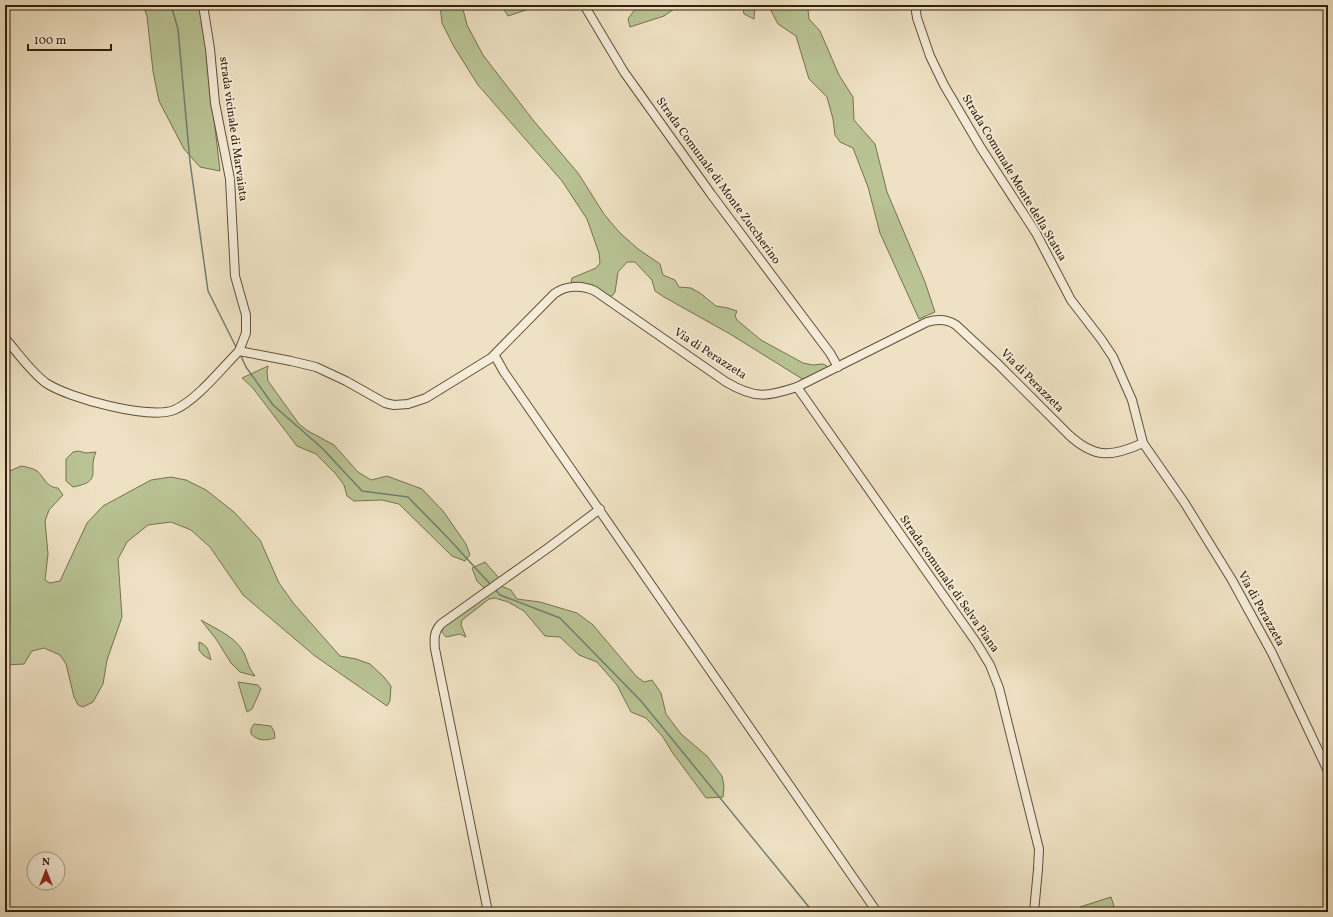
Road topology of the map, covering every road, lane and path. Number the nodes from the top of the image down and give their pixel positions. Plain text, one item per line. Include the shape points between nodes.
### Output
1 (203, 5) edge
2 (584, 5) edge
3 (915, 5) edge
4 (5, 338) edge
5 (238, 351) junction
6 (494, 356) junction
7 (838, 367) junction
8 (797, 387) junction
9 (1143, 443) junction
10 (600, 509) junction
11 (1328, 771) edge
12 (488, 912) edge
13 (877, 912) edge
14 (1034, 912) edge

1 - 5 street, strada vicinale di Marvaiata via 214,99 230,179 235,276 247,318 245,336
2 - 7 street, Strada Comunale di Monte Zuccherino via 624,72
3 - 9 street, Strada Comunale Monte della Statua via 930,56 944,84 981,148 1036,233 1070,300 1101,339 1116,363 1132,400
4 - 5 street via 35,374 58,390 96,403 155,413 169,412 184,405
5 - 6 street, Via di Perazzeta via 316,367 379,400 396,405 426,398
6 - 8 street, Via di Perazzeta via 554,294 565,288 582,287 599,294 738,389 764,395
6 - 10 street
7 - 8 street, Via di Perazzeta
7 - 9 street, Via di Perazzeta via 927,322 946,320 956,325 1082,445 1109,454
8 - 14 street, Strada comunale di Selva Piana via 976,642 993,671 1039,849
9 - 11 street, Via di Perazzeta via 1184,502 1232,580 1272,653
10 - 12 street via 436,629 435,649
10 - 13 street

